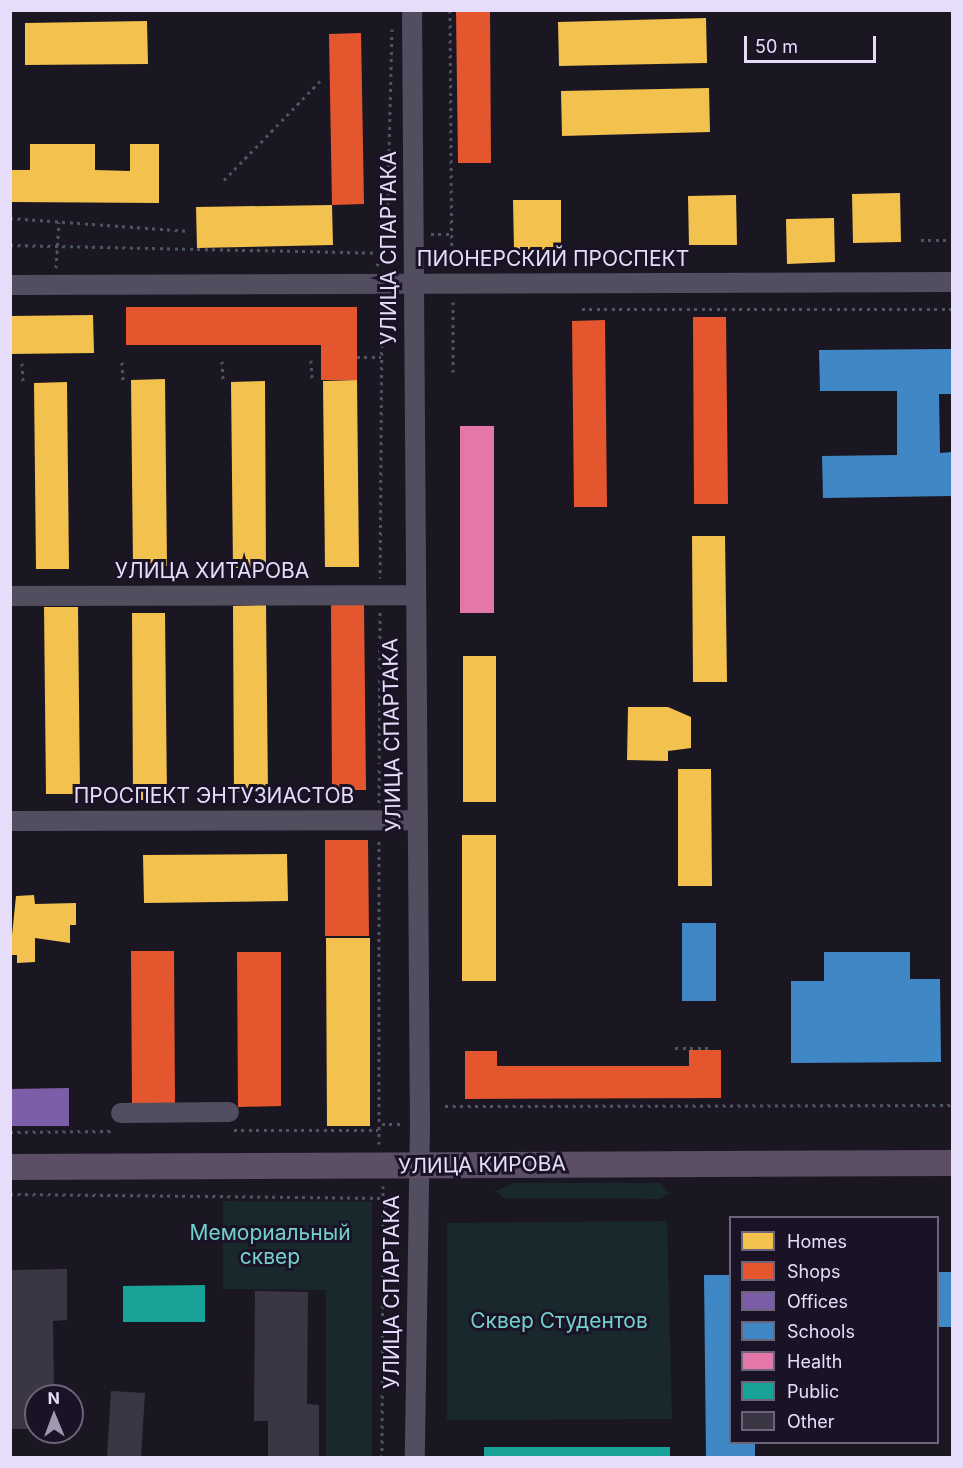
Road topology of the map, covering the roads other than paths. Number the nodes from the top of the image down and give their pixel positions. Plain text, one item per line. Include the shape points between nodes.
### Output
1 (412, 10) edge
2 (952, 282) edge
3 (412, 284) junction
4 (10, 285) edge
5 (413, 595) junction
6 (10, 596) edge
7 (418, 820) junction
8 (10, 821) edge
9 (229, 1112) dead end
10 (121, 1113) dead end
11 (952, 1163) edge
12 (417, 1166) junction
13 (10, 1167) edge
14 (416, 1458) edge

1 - 3 street, УЛИЦА СПАРТАКА
2 - 3 street, ПИОНЕРСКИЙ ПРОСПЕКТ
3 - 4 street, ПИОНЕРСКИЙ ПРОСПЕКТ
3 - 5 street, УЛИЦА СПАРТАКА
5 - 6 street, УЛИЦА ХИТАРОВА
5 - 7 street, УЛИЦА СПАРТАКА
7 - 8 street, ПРОСПЕКТ ЭНТУЗИАСТОВ
7 - 12 street, УЛИЦА СПАРТАКА
9 - 10 street
11 - 12 main road, УЛИЦА КИРОВА
12 - 13 main road, УЛИЦА КИРОВА
12 - 14 street, УЛИЦА СПАРТАКА

